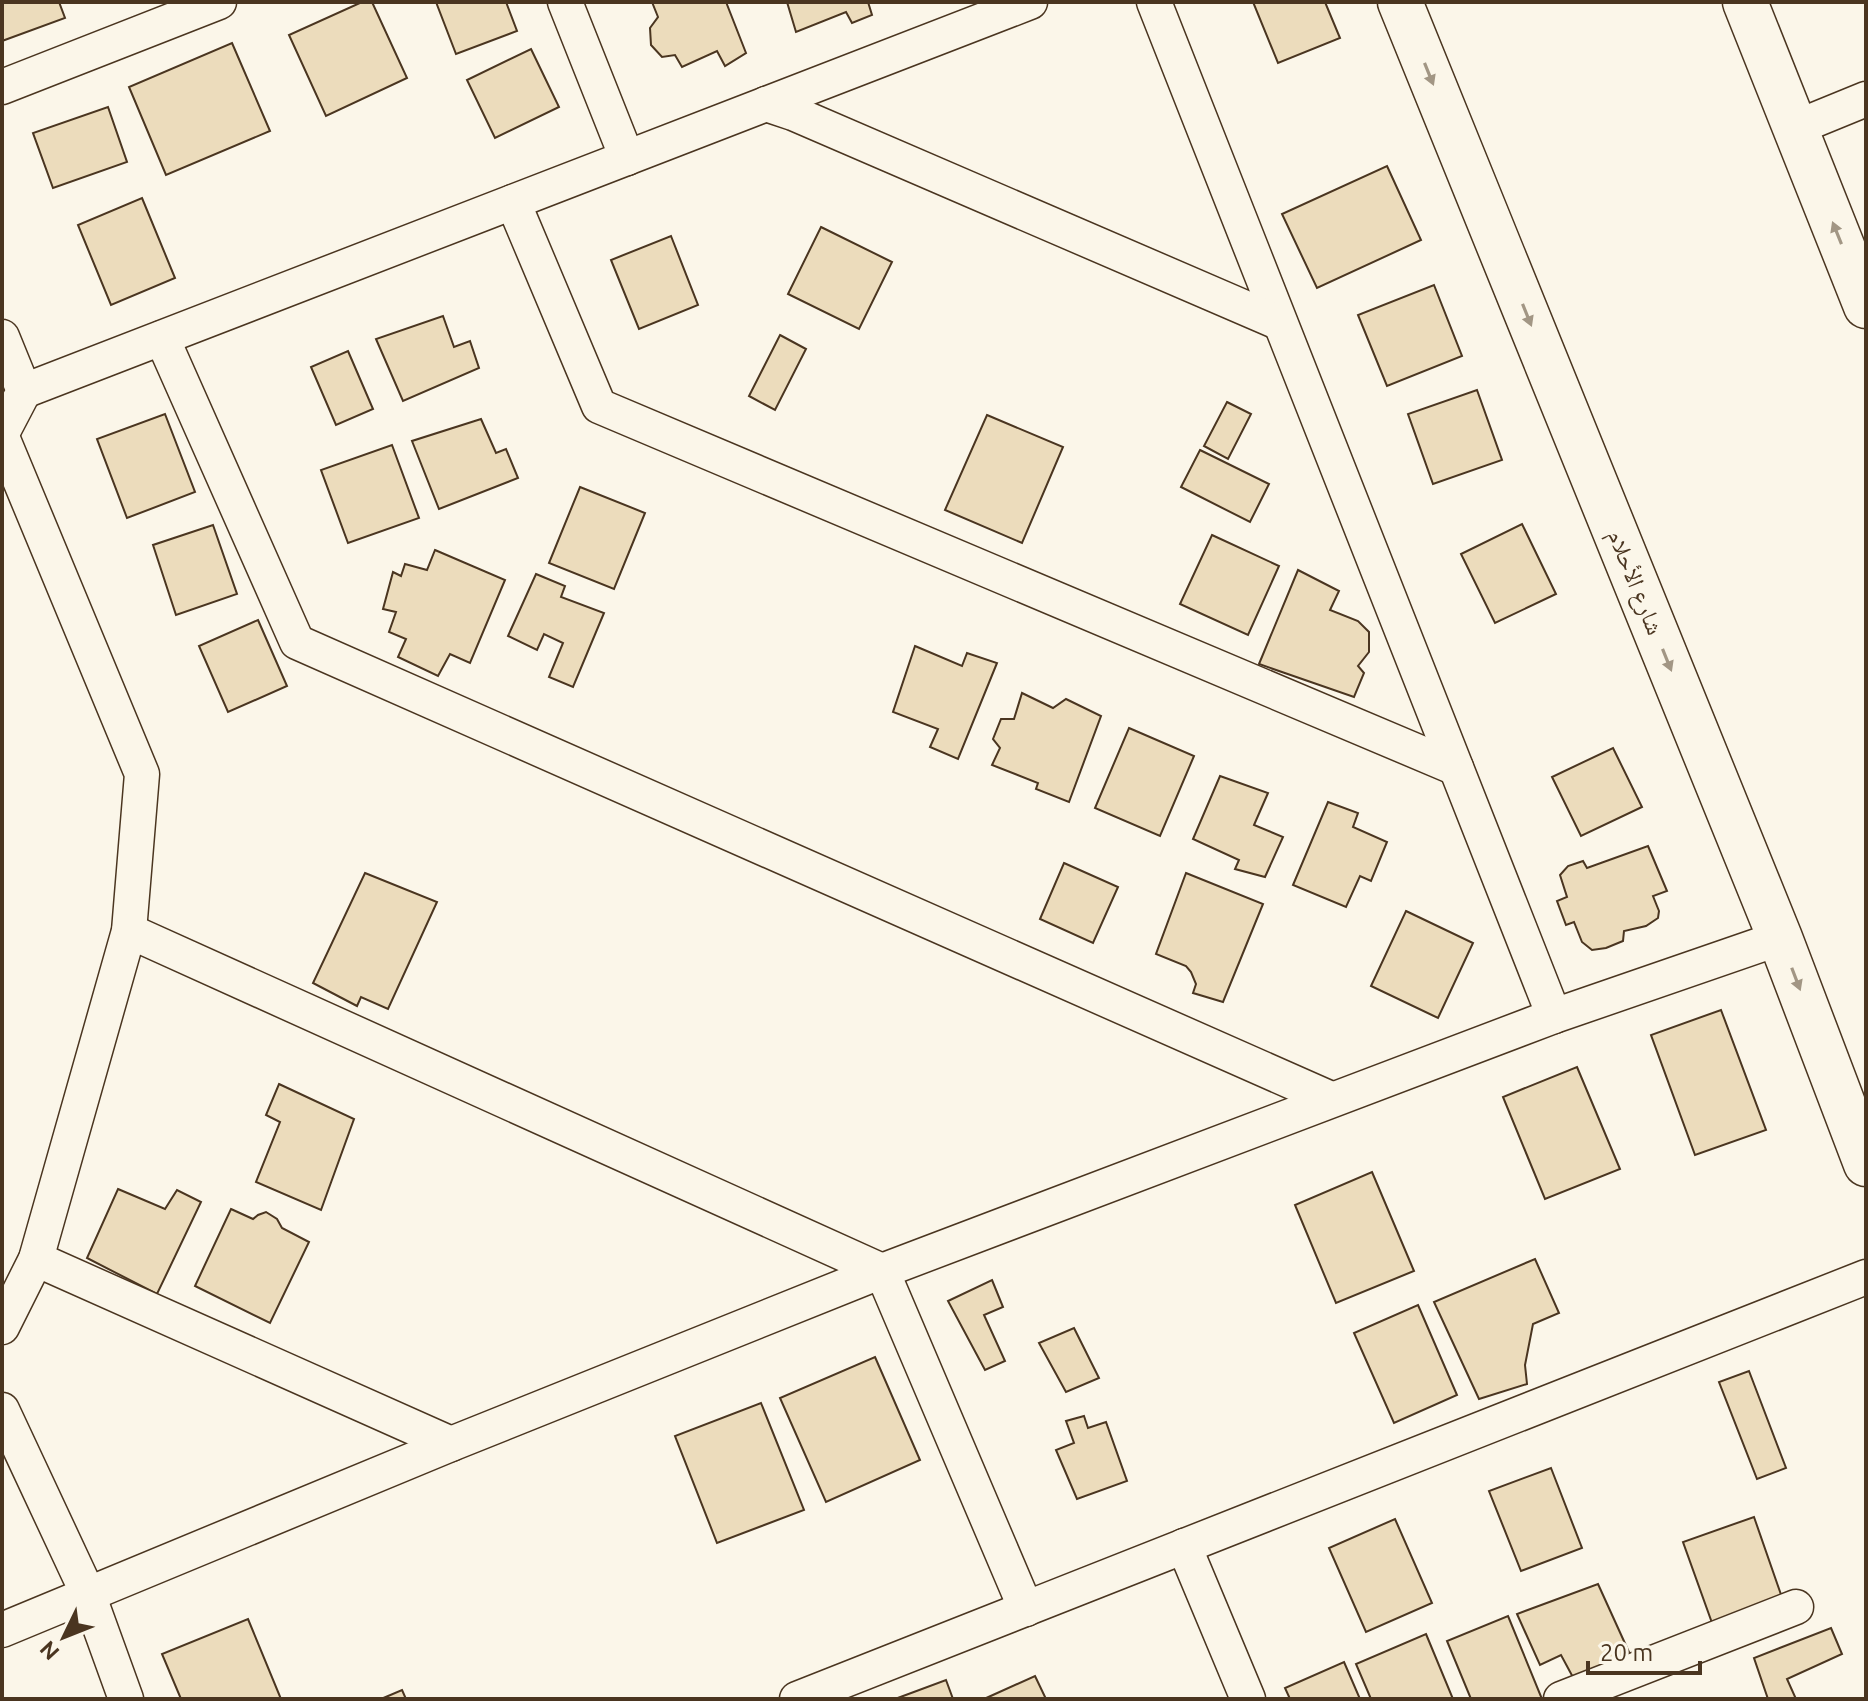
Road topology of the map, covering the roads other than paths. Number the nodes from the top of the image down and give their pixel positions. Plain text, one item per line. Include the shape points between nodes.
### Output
1 (219, 2) edge
2 (565, 2) edge
3 (1030, 2) edge
4 (1154, 2) edge
5 (1400, 2) edge
6 (1745, 2) edge
7 (2, 87) edge
8 (1866, 99) edge
9 (766, 104) junction
10 (1795, 128) junction
11 (627, 158) junction
12 (513, 202) junction
13 (1866, 306) edge
14 (1280, 323) junction
15 (2, 337) edge
16 (162, 338) junction
17 (24, 391) junction
18 (2, 435) edge
19 (1456, 768) junction
20 (129, 931) junction
21 (1780, 938) junction
22 (1554, 1016) junction
23 (1331, 1099) junction
24 (1866, 1164) edge
25 (36, 1259) junction
26 (882, 1271) junction
27 (1866, 1277) edge
28 (2, 1327) edge
29 (2, 1410) edge
30 (451, 1444) junction
31 (1184, 1546) junction
32 (88, 1594) junction
33 (1796, 1607) dead end
34 (1026, 1609) junction
35 (2, 1630) edge
36 (126, 1699) edge
37 (797, 1699) edge
38 (1248, 1699) edge
39 (1561, 1699) edge

1 - 7 street
2 - 11 street
3 - 9 street
4 - 14 street
5 -> 21 main road, شارع الأحلام
6 - 10 main road
8 - 10 street
9 - 11 street
9 - 14 street
13 -> 10 main road
11 - 12 street
12 - 16 street
12 - 19 street via 599,406
14 - 19 street
15 - 17 street
16 - 17 street
16 - 23 street via 297,642
17 - 18 street
18 - 20 street via 142,774
19 - 22 street
20 - 25 street
20 - 26 street
21 - 22 street
21 -> 24 main road, شارع الأحلام
22 - 23 street
23 - 26 street
25 - 28 street
25 - 30 street
26 - 30 street
26 - 34 street
27 - 31 street
29 - 32 street
30 - 32 street
31 - 34 street
31 - 38 street
32 - 35 street
32 - 36 street
33 - 39 street
34 - 37 street

